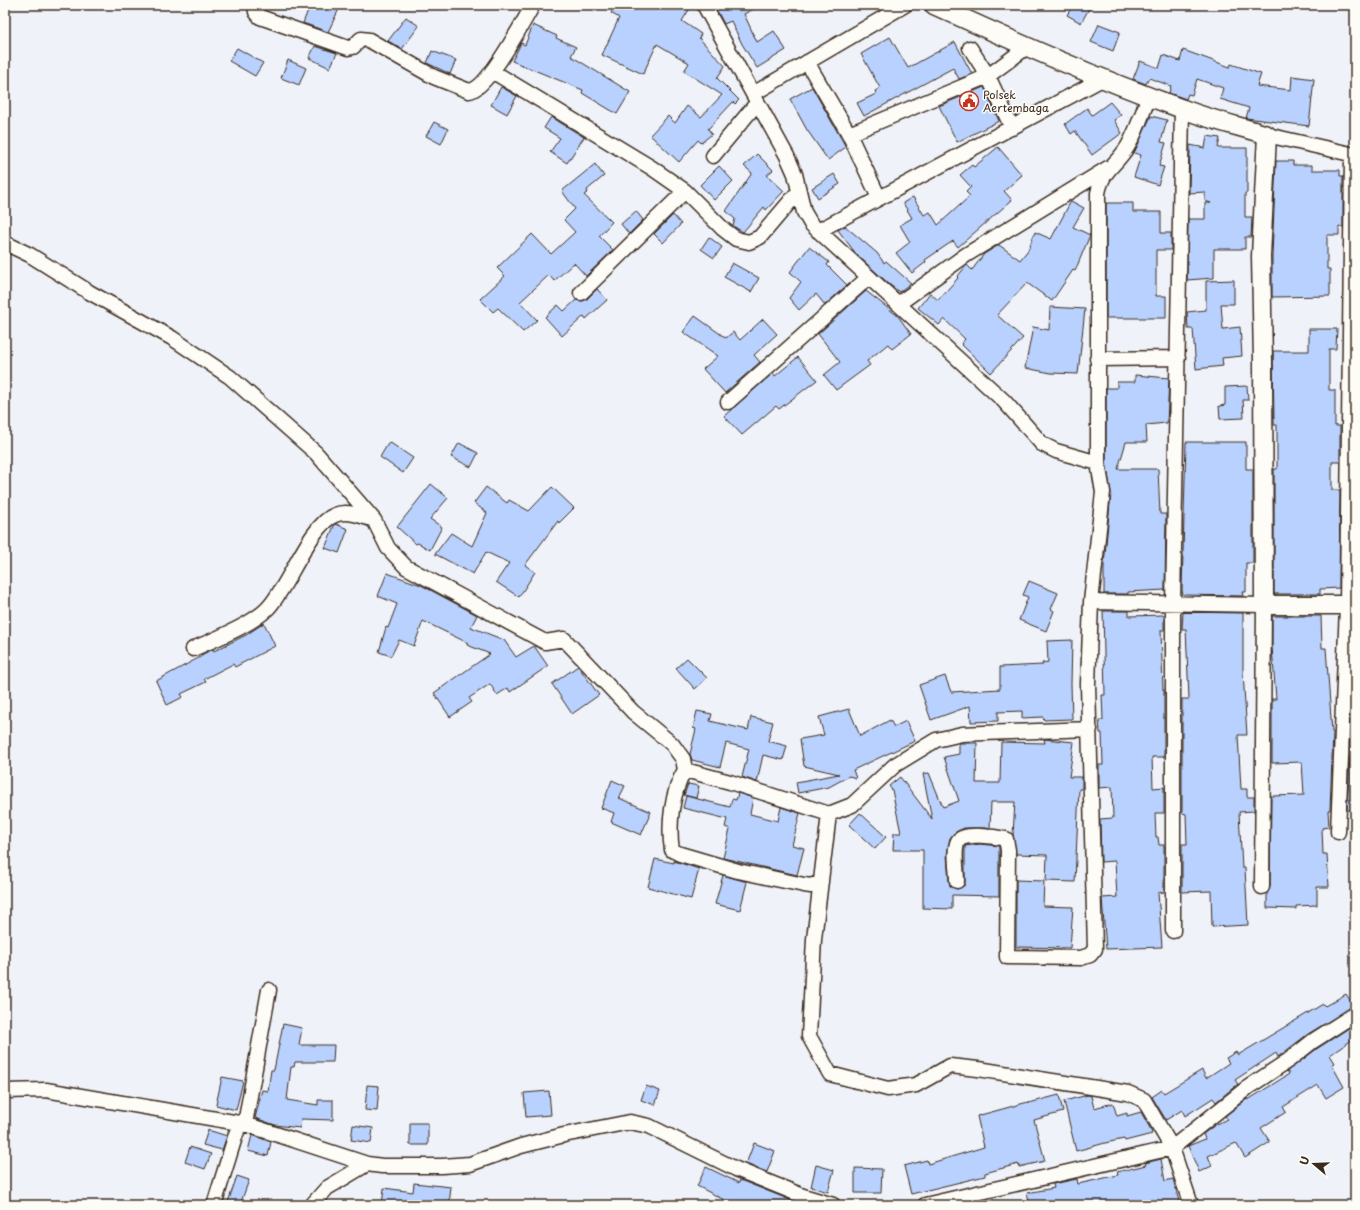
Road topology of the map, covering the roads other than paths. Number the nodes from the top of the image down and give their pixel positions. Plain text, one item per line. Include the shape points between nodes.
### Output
1 (256, 5) edge
2 (533, 5) edge
3 (704, 5) edge
4 (905, 5) edge
5 (934, 5) edge
6 (1027, 47) junction
7 (970, 48) dead end
8 (807, 62) junction
9 (492, 71) junction
10 (988, 76) junction
11 (1104, 78) junction
12 (1149, 97) junction
13 (755, 98) junction
14 (1182, 109) junction
15 (1012, 128) junction
16 (849, 134) junction
17 (1267, 135) junction
18 (1354, 155) edge
19 (713, 156) dead end
20 (1115, 164) junction
21 (685, 191) junction
22 (799, 191) junction
23 (879, 198) junction
24 (818, 231) junction
25 (5, 243) edge
26 (869, 277) junction
27 (582, 293) dead end
28 (898, 304) junction
29 (1178, 358) junction
30 (1097, 359) junction
31 (728, 402) dead end
32 (1098, 463) junction
33 (374, 520) junction
34 (1091, 602) junction
35 (1173, 604) junction
36 (1264, 605) junction
37 (1351, 606) edge
38 (194, 649) dead end
39 (1090, 729) junction
40 (685, 770) junction
41 (829, 814) junction
42 (1338, 832) dead end
43 (957, 881) dead end
44 (821, 882) junction
45 (1262, 887) dead end
46 (1173, 931) dead end
47 (269, 990) dead end
48 (1355, 1014) edge
49 (5, 1091) edge
50 (244, 1124) junction
51 (1172, 1148) junction
52 (367, 1164) junction
53 (214, 1205) edge
54 (312, 1205) edge
55 (833, 1205) edge
56 (925, 1205) edge
57 (1191, 1205) edge

1 - 9 street via 256,12 260,17 348,48 354,47 361,39 369,40 434,78 462,89 474,91
2 - 9 street
3 - 13 street
4 - 8 street
5 - 6 street
6 - 10 street
6 - 11 street
7 - 10 street
8 - 13 street
8 - 16 street
9 - 21 street via 652,168
10 - 15 street
10 - 16 street
11 - 12 street
11 - 15 street
12 - 14 street
12 - 20 street via 1129,145
13 - 19 street
13 - 22 street via 790,162
14 - 17 street
14 - 29 street
15 - 23 street
16 - 23 street
17 - 18 street
17 - 36 street via 1261,256
18 - 37 street
20 - 28 street via 966,255
20 - 30 street via 1104,174 1098,193
21 - 22 street via 722,229 736,239 749,242 760,237
21 - 27 street
22 - 24 street via 804,212
23 - 24 street
24 - 26 street
25 - 33 street via 172,338 230,377 316,453
26 - 28 street
26 - 31 street
28 - 32 street via 1004,401 1042,444 1056,451
29 - 30 street
29 - 35 street
30 - 32 street
32 - 34 street via 1103,492
33 - 38 street via 358,514 335,515 324,523 308,544 276,600 267,609 255,618
33 - 40 street via 388,548 406,566 545,642 564,639 633,712 672,744 683,759
34 - 35 street
34 - 39 street via 1088,684
35 - 36 street
35 - 46 street
36 - 37 street
36 - 45 street
37 - 42 street
39 - 41 street via 977,733 936,740 895,765 852,805
39 - 43 street via 1095,949 1090,955 1081,958 1007,957 1006,839 996,836 971,836 958,840
40 - 41 street
40 - 44 street via 677,786 670,838 672,850 738,871 792,883 811,886
41 - 44 street
44 - 51 street via 814,939 809,1036 830,1074 888,1089 916,1085 950,1066 1128,1093 1144,1100
47 - 50 street
48 - 51 street via 1247,1088
49 - 50 street via 46,1090
50 - 52 street
50 - 53 street via 239,1127 236,1134
51 - 56 street
51 - 57 street
52 - 54 street via 327,1188
52 - 55 street via 470,1164 564,1134 630,1122 649,1126 736,1169

